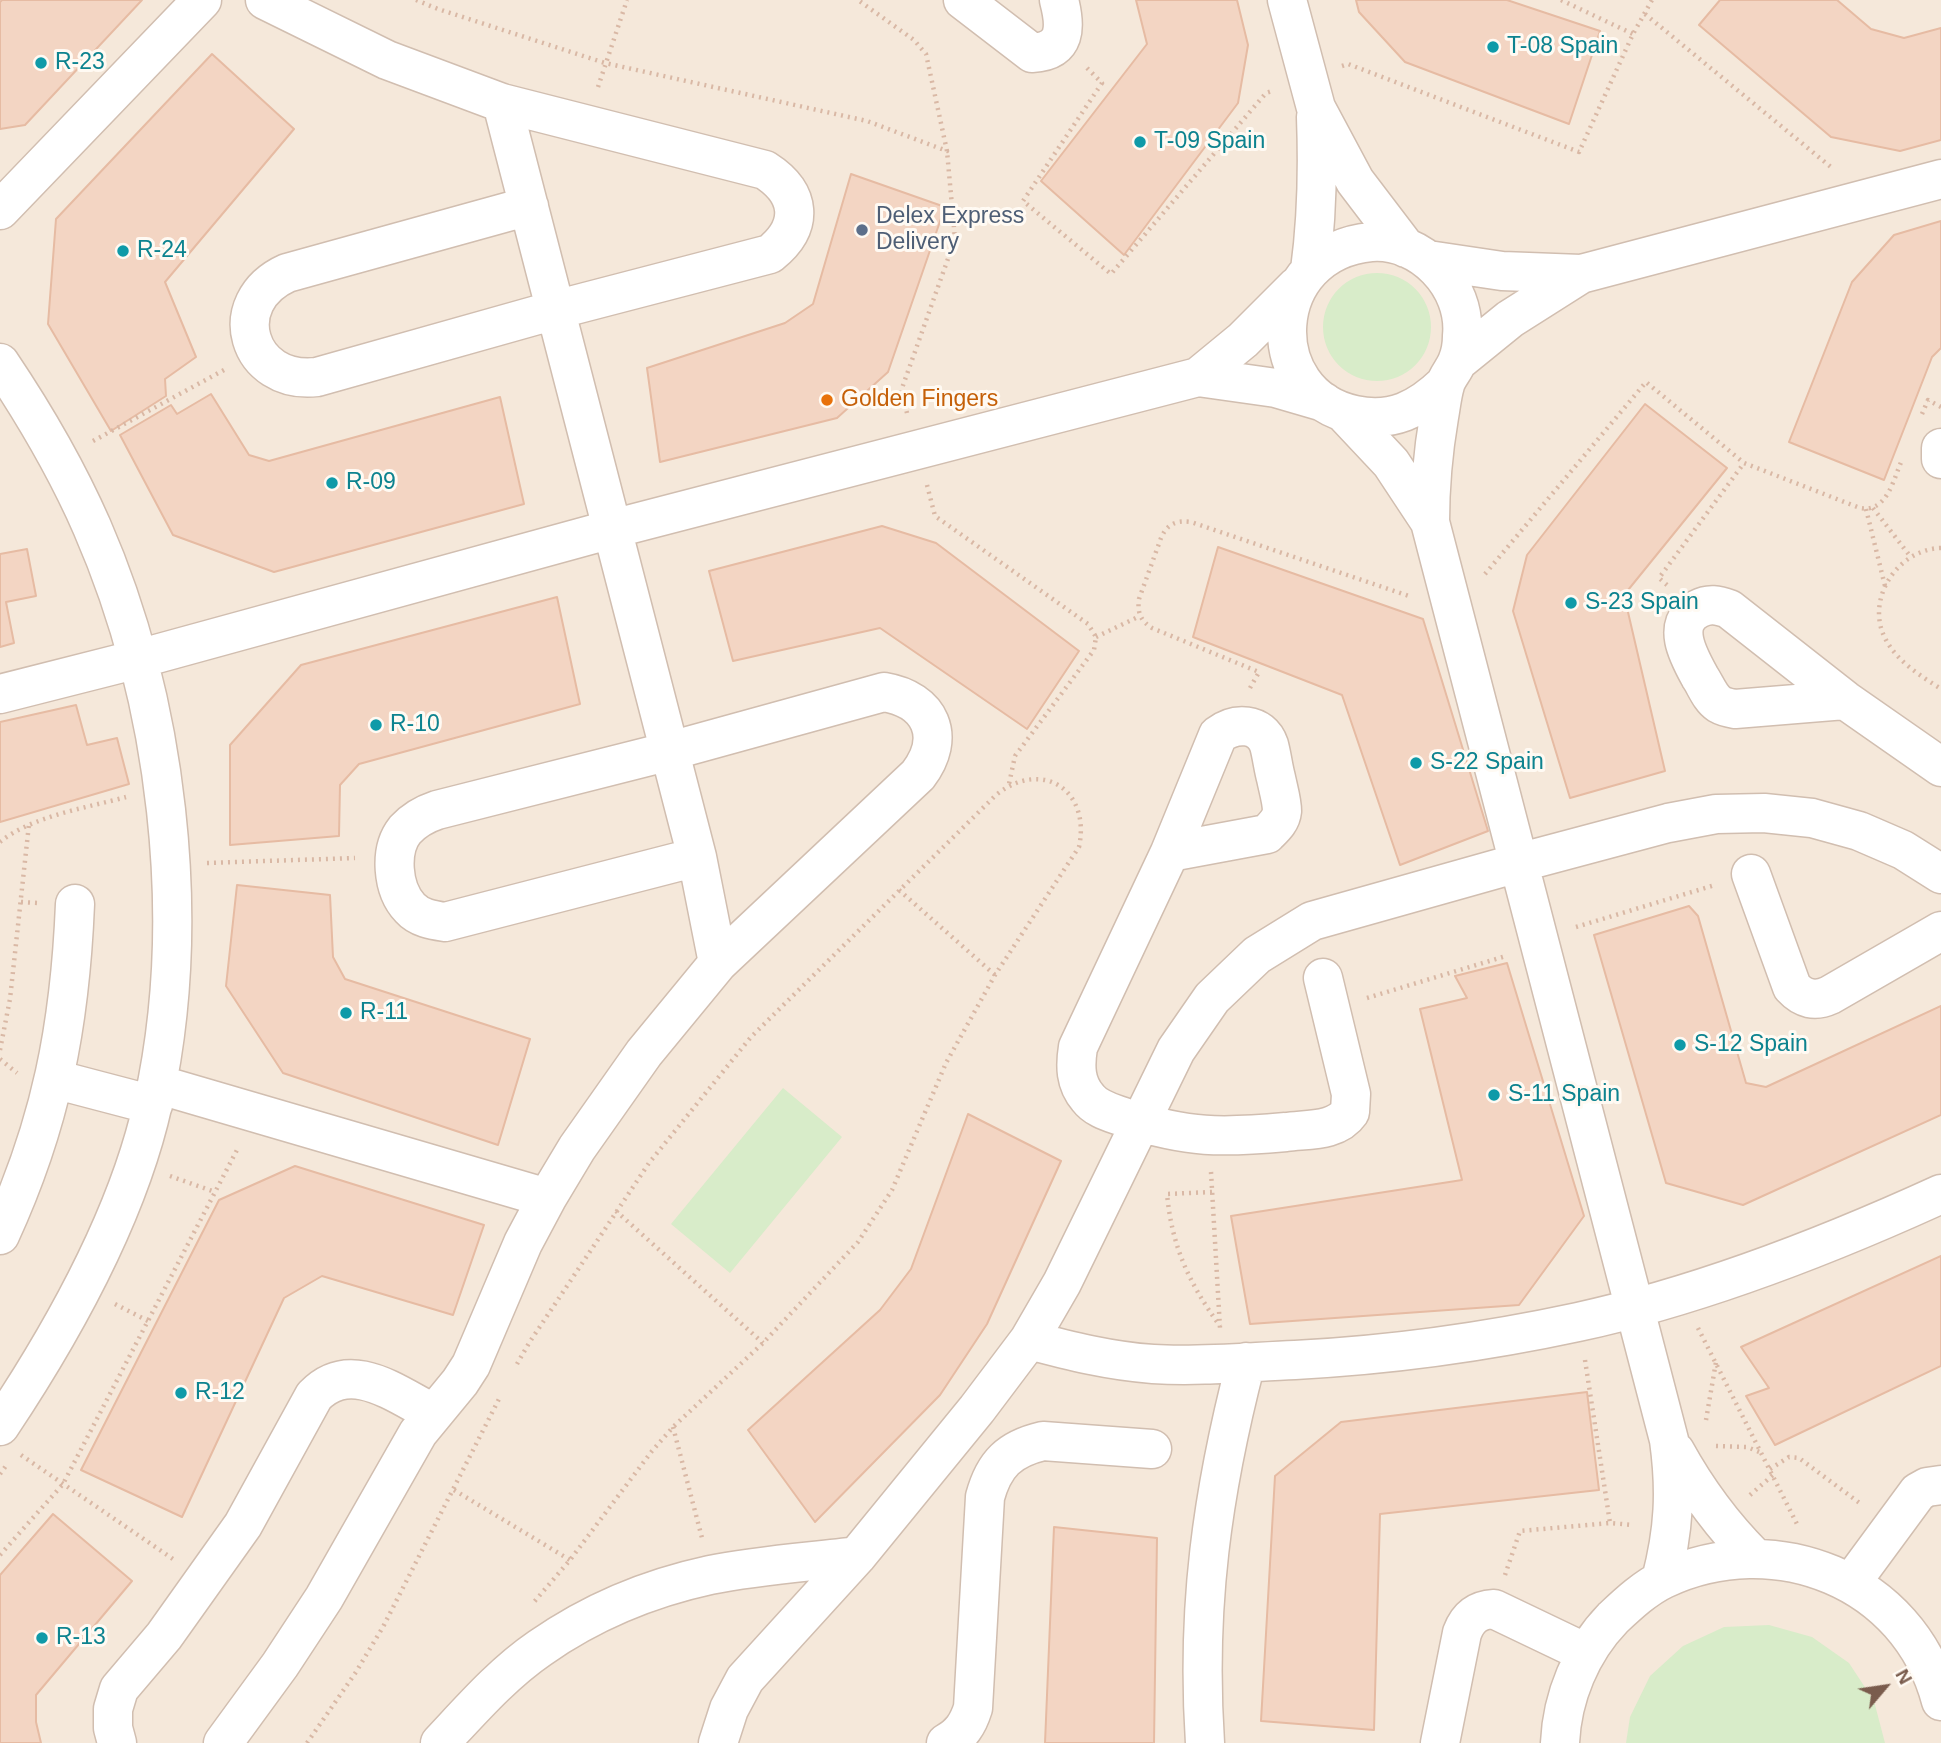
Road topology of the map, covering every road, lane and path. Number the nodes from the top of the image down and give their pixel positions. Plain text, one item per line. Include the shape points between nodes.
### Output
1 (202, 0) edge
2 (265, 0) edge
3 (416, 0) edge
4 (627, 0) edge
5 (858, 0) edge
6 (963, 0) edge
7 (1059, 0) edge
8 (1287, 0) edge
9 (1561, 0) edge
10 (1645, 14) dead end
11 (1633, 34) dead end
12 (605, 63) junction
13 (502, 103) junction
14 (1316, 108) junction
15 (587, 125) junction
16 (947, 151) junction
17 (1941, 179) edge
18 (1868, 198) junction
19 (529, 206) junction
20 (0, 210) edge
21 (1417, 254) junction
22 (1581, 274) junction
23 (1304, 276) junction
24 (555, 310) junction
25 (257, 352) junction
26 (0, 363) edge
27 (1451, 373) junction
28 (1198, 377) junction
29 (1941, 407) edge
30 (1334, 408) junction
31 (1926, 445) edge
32 (917, 450) junction
33 (59, 459) junction
34 (1744, 463) junction
35 (1873, 508) junction
36 (1867, 509) junction
37 (1430, 522) junction
38 (612, 529) junction
39 (1941, 548) edge
40 (1910, 556) junction
41 (1885, 586) junction
42 (1694, 611) junction
43 (1453, 612) junction
44 (1140, 616) junction
45 (1096, 636) junction
46 (138, 659) junction
47 (1941, 689) edge
48 (0, 694) edge
49 (1845, 699) junction
50 (1228, 728) junction
51 (670, 751) junction
52 (1941, 767) edge
53 (1009, 784) junction
54 (163, 786) junction
55 (29, 824) junction
56 (0, 842) edge
57 (1170, 852) junction
58 (396, 857) junction
59 (697, 857) junction
60 (1518, 863) junction
61 (171, 864) junction
62 (1751, 874) joint
63 (1941, 874) edge
64 (899, 890) junction
65 (75, 904) dead end
66 (1941, 931) edge
67 (1539, 942) junction
68 (718, 963) junction
69 (995, 975) junction
70 (1327, 993) joint
71 (0, 1050) edge
72 (54, 1079) junction
73 (155, 1094) junction
74 (257, 1114) junction
75 (1142, 1123) junction
76 (1209, 1137) junction
77 (1212, 1192) junction
78 (1941, 1194) edge
79 (547, 1198) junction
80 (616, 1211) junction
81 (0, 1235) edge
82 (1681, 1293) junction
83 (109, 1301) dead end
84 (1636, 1307) junction
85 (148, 1321) junction
86 (1578, 1322) junction
87 (1029, 1340) junction
88 (763, 1343) junction
89 (1230, 1351) junction
90 (1716, 1362) junction
91 (512, 1373) dead end
92 (506, 1385) dead end
93 (433, 1413) junction
94 (673, 1427) junction
95 (1687, 1435) junction
96 (8, 1439) edge
97 (1152, 1449) dead end
98 (1706, 1449) dead end
99 (1762, 1453) junction
100 (1770, 1469) junction
101 (1773, 1475) junction
102 (63, 1485) junction
103 (1941, 1485) edge
104 (454, 1490) junction
105 (1746, 1499) dead end
106 (1610, 1523) junction
107 (1892, 1528) junction
108 (1800, 1529) dead end
109 (1672, 1530) junction
110 (0, 1555) edge
111 (857, 1556) junction
112 (1754, 1557) junction
113 (570, 1560) junction
114 (711, 1575) junction
115 (1661, 1580) junction
116 (205, 1581) junction
117 (1851, 1583) junction
118 (1494, 1609) junction
119 (527, 1611) dead end
120 (1930, 1652) edge
121 (1586, 1653) junction
122 (1941, 1701) edge
123 (117, 1743) edge
124 (223, 1743) edge
125 (307, 1743) edge
126 (440, 1743) edge
127 (718, 1743) edge
128 (946, 1743) edge
129 (1205, 1743) edge
130 (1440, 1743) edge
131 (1560, 1743) edge

1 - 20 street
2 - 13 street via 387,60
3 - 12 path
4 - 12 path
5 - 16 path via 914,40 926,54
6 - 7 street via 1032,53 1042,52 1060,39 1064,18
8 - 14 street
9 - 11 path
10 - 18 path
12 - 15 path
12 - 16 path via 867,121
13 - 15 street
13 - 19 street
14 - 21 street via 1355,181
14 - 23 street via 1315,230
15 - 24 street via 765,170 780,179 795,211 784,243 770,254
16 - 32 path via 955,239 901,391
17 - 18 street
18 - 22 street
19 - 24 street
19 - 25 street via 273,279 261,291 249,321
21 - 22 street via 1502,271
21 - 23 street via 1381,242 1355,244 1330,253
21 - 27 street via 1448,281 1460,307 1463,335
22 - 27 street via 1510,318
23 - 28 street via 1252,331
23 - 30 street via 1289,308 1286,335 1304,384
24 - 25 street via 303,379 277,372
24 - 38 street
25 - 33 path
26 - 33 street
27 - 30 street via 1428,401 1402,415 1373,419
27 - 37 street via 1434,453
28 - 30 street via 1276,388
28 - 32 street
29 - 31 path via 1928,400
30 - 37 street via 1391,463
31 - 35 path
32 - 38 street
32 - 45 path via 935,516 1088,624
33 - 46 street via 92,527
34 - 36 path
34 - 42 path via 1660,578
34 - 43 path via 1646,382
35 - 36 path
35 - 40 path
36 - 41 path
37 - 43 street
38 - 46 street
38 - 51 street
39 - 40 path
40 - 41 path
41 - 47 path via 1879,603 1885,639 1914,671
42 - 49 street via 1717,604 1729,609
42 - 49 street via 1686,621 1685,645 1717,703 1735,709
43 - 44 path via 1182,521 1172,523 1161,538 1139,599
43 - 60 street
44 - 45 path
44 - 50 path via 1152,628 1259,672
45 - 53 path via 1094,650 1015,756
46 - 48 street
46 - 54 street
49 - 52 street
50 - 57 street via 1219,735
50 - 57 street via 1251,727 1268,742 1282,812 1277,825 1267,834
51 - 58 street via 425,814 404,832
51 - 59 street
51 - 68 street via 884,692 915,702 932,730 933,747 918,775
53 - 64 path
53 - 69 path via 1043,779 1059,786 1072,798 1083,830 1079,847
54 - 55 path
54 - 61 street
55 - 56 path
55 - 71 path
57 - 75 street via 1078,1047 1075,1066 1089,1100 1104,1111
58 - 59 street via 395,876 410,909 426,919 444,922
58 - 61 path
59 - 68 street
60 - 63 street via 1668,823 1716,814 1764,813 1812,818 1859,831 1903,850
60 - 67 street
60 - 75 street via 1312,921 1257,954 1193,1023
61 - 73 street via 167,1012
62 - 66 street via 1792,986 1805,998 1822,999
62 - 67 path
64 - 69 path
64 - 80 path via 751,1037
65 - 72 street via 67,1009
67 - 70 path
67 - 84 street
68 - 79 street via 610,1100
69 - 88 path via 946,1063 901,1171 876,1216 858,1242
70 - 76 street via 1351,1094 1345,1120 1328,1127
72 - 73 street
72 - 81 street via 33,1154
73 - 74 street
73 - 96 street via 113,1222
74 - 79 street
74 - 85 path
75 - 76 street
75 - 87 street
76 - 77 path
77 - 89 path
77 - 89 path via 1167,1194 1170,1225 1191,1282
78 - 82 street via 1789,1257
79 - 93 street via 471,1364
80 - 88 path
80 - 91 path
82 - 84 street
82 - 90 path
83 - 85 path
84 - 86 street
84 - 95 street
85 - 102 path
86 - 89 street via 1482,1340 1325,1358
86 - 106 path
87 - 89 street via 1076,1353 1152,1364
87 - 111 street
88 - 94 path
89 - 129 street via 1207,1560 1202,1641
90 - 95 path
90 - 99 path
92 - 104 path
93 - 116 street via 363,1379 349,1377 323,1386 306,1408 243,1525
93 - 124 street via 324,1598
94 - 113 path
94 - 114 path
95 - 109 street via 1674,1475
95 - 112 street via 1707,1503
96 - 102 path
97 - 128 street via 1043,1441 1018,1449 998,1465 985,1497 973,1707 961,1733
98 - 99 path via 1731,1445
99 - 100 path
100 - 101 path
100 - 107 path via 1789,1457 1799,1458
101 - 105 path
101 - 108 path
102 - 110 path
102 - 116 path
103 - 107 street via 1918,1492
104 - 113 path
104 - 125 path via 383,1627
106 - 109 path
106 - 118 path via 1520,1531
107 - 117 street
109 - 115 street
111 - 114 street
111 - 127 street via 745,1679
112 - 115 street via 1722,1560
112 - 117 street via 1788,1560
113 - 119 path
114 - 126 street via 621,1603 569,1630 499,1682
115 - 121 street via 1630,1601
116 - 123 street via 119,1689 113,1709
117 - 120 street via 1877,1601
118 - 121 street
118 - 130 street via 1483,1610 1466,1623
120 - 122 street
121 - 131 street via 1569,1690

